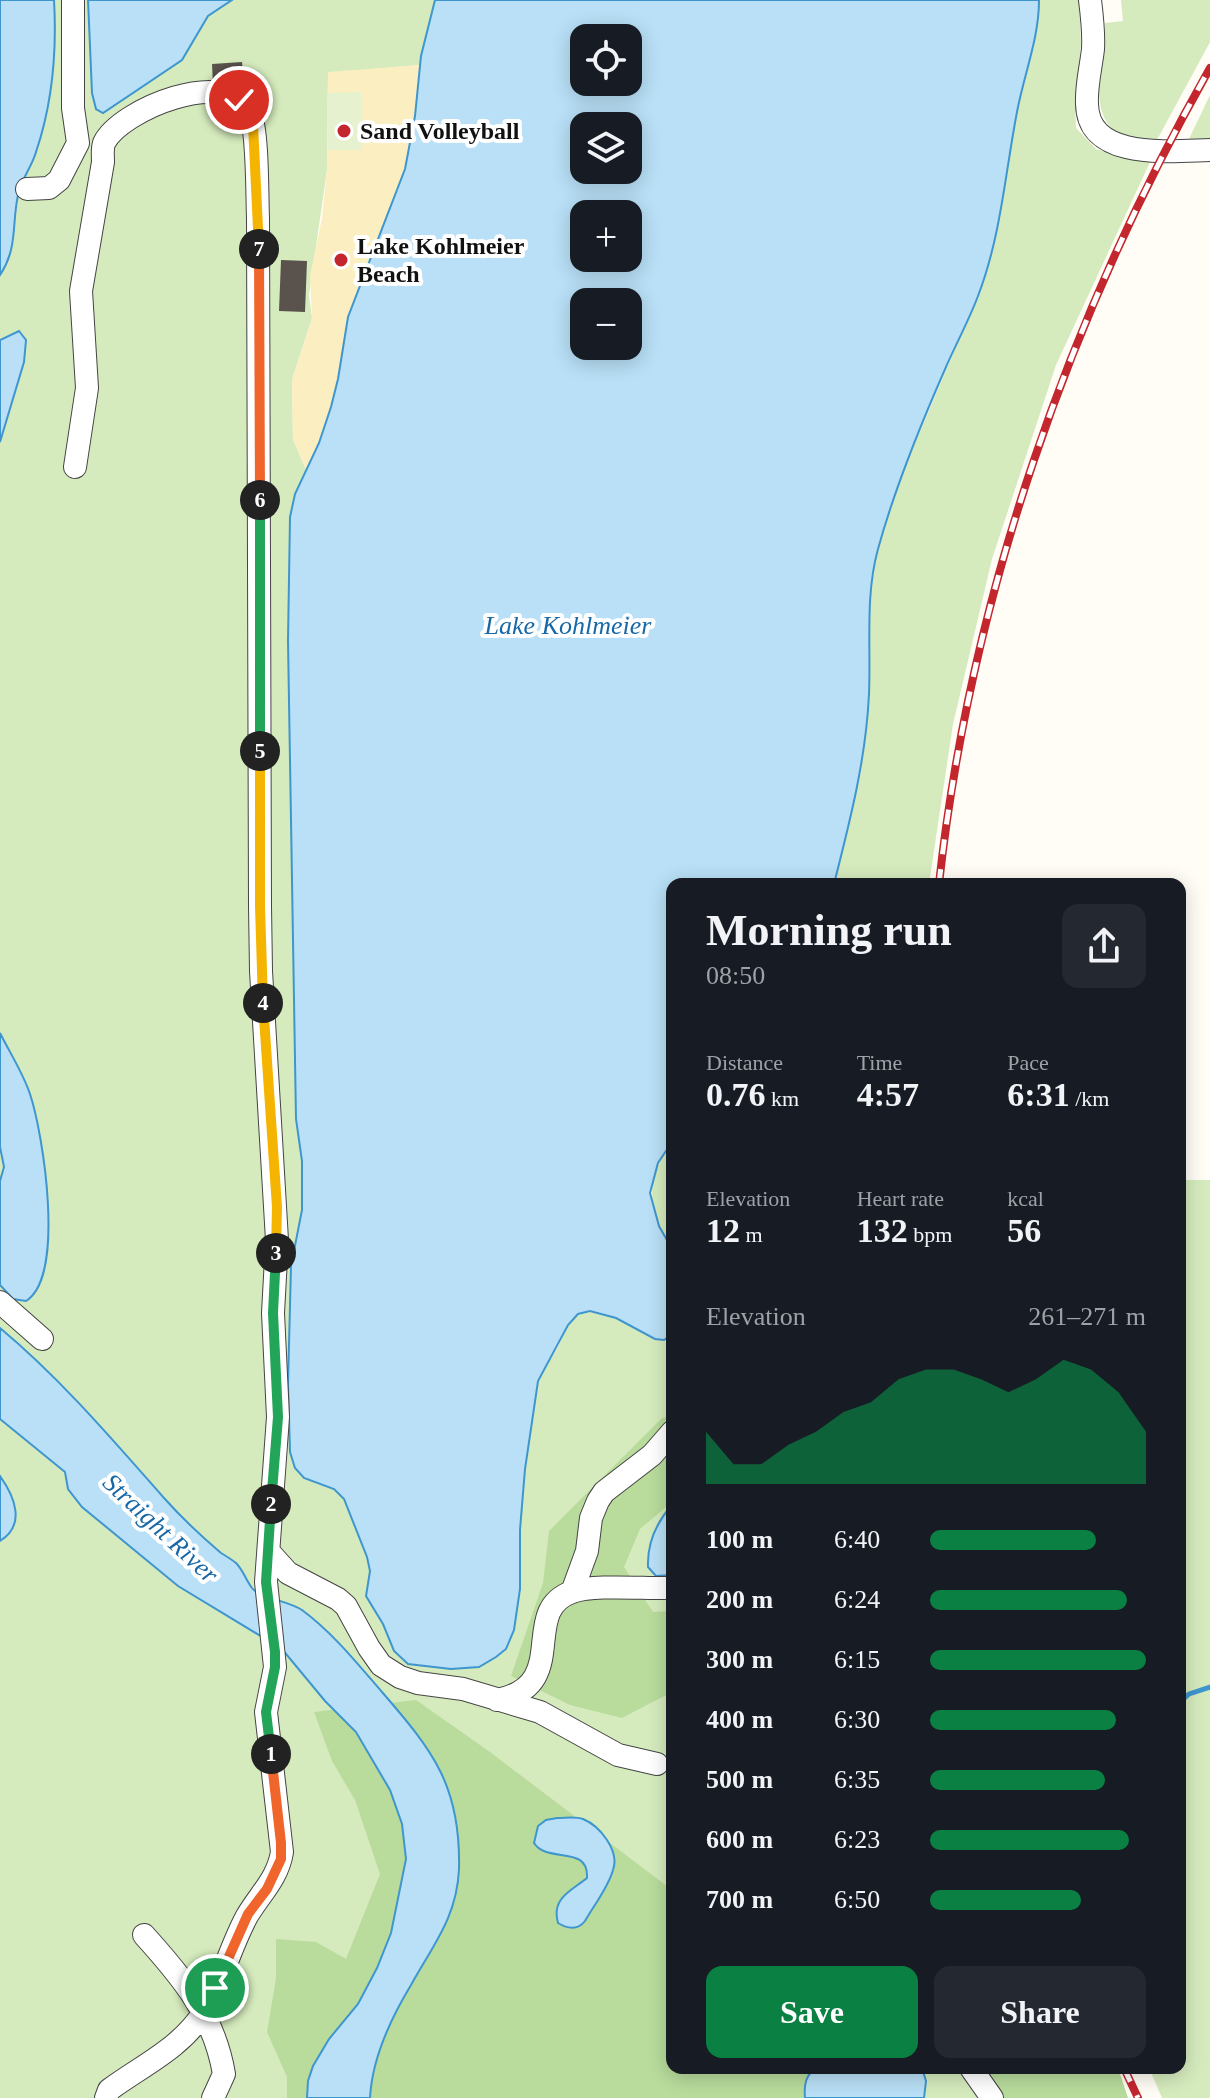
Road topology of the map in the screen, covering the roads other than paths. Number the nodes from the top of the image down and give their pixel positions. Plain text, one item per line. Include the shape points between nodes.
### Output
1 (73, 0) edge
2 (1090, 0) edge
3 (78, 143) junction
4 (103, 146) junction
5 (1210, 150) edge
6 (27, 189) dead end
7 (75, 467) dead end
8 (0, 1302) edge
9 (42, 1339) dead end
10 (666, 1439) edge
11 (269, 1552) junction
12 (666, 1588) edge
13 (572, 1592) junction
14 (497, 1700) junction
15 (657, 1764) dead end
16 (144, 1935) dead end
17 (204, 2012) junction
18 (975, 2074) edge
19 (106, 2098) edge
20 (213, 2098) edge
21 (992, 2098) edge

1 - 3 street
2 - 5 street via 1093,48 1087,107 1095,130 1105,140 1136,149
3 - 4 street
3 - 6 street via 59,180 49,188
4 - 7 street via 81,291 87,388
4 - 11 street via 124,124 185,93 229,95 246,107 253,125 259,252 261,971 277,1218 273,1313 278,1417
8 - 9 street
10 - 13 street via 598,1501
11 - 14 street via 288,1573 346,1606 369,1648 391,1672
11 - 17 street via 266,1582 275,1667 266,1712 279,1867 248,1914
12 - 13 street
13 - 14 street via 547,1616 534,1680 520,1693
14 - 15 street via 540,1712 618,1755
16 - 17 street via 185,1981
17 - 19 street via 163,2056 109,2090
17 - 20 street via 224,2074
18 - 21 street

